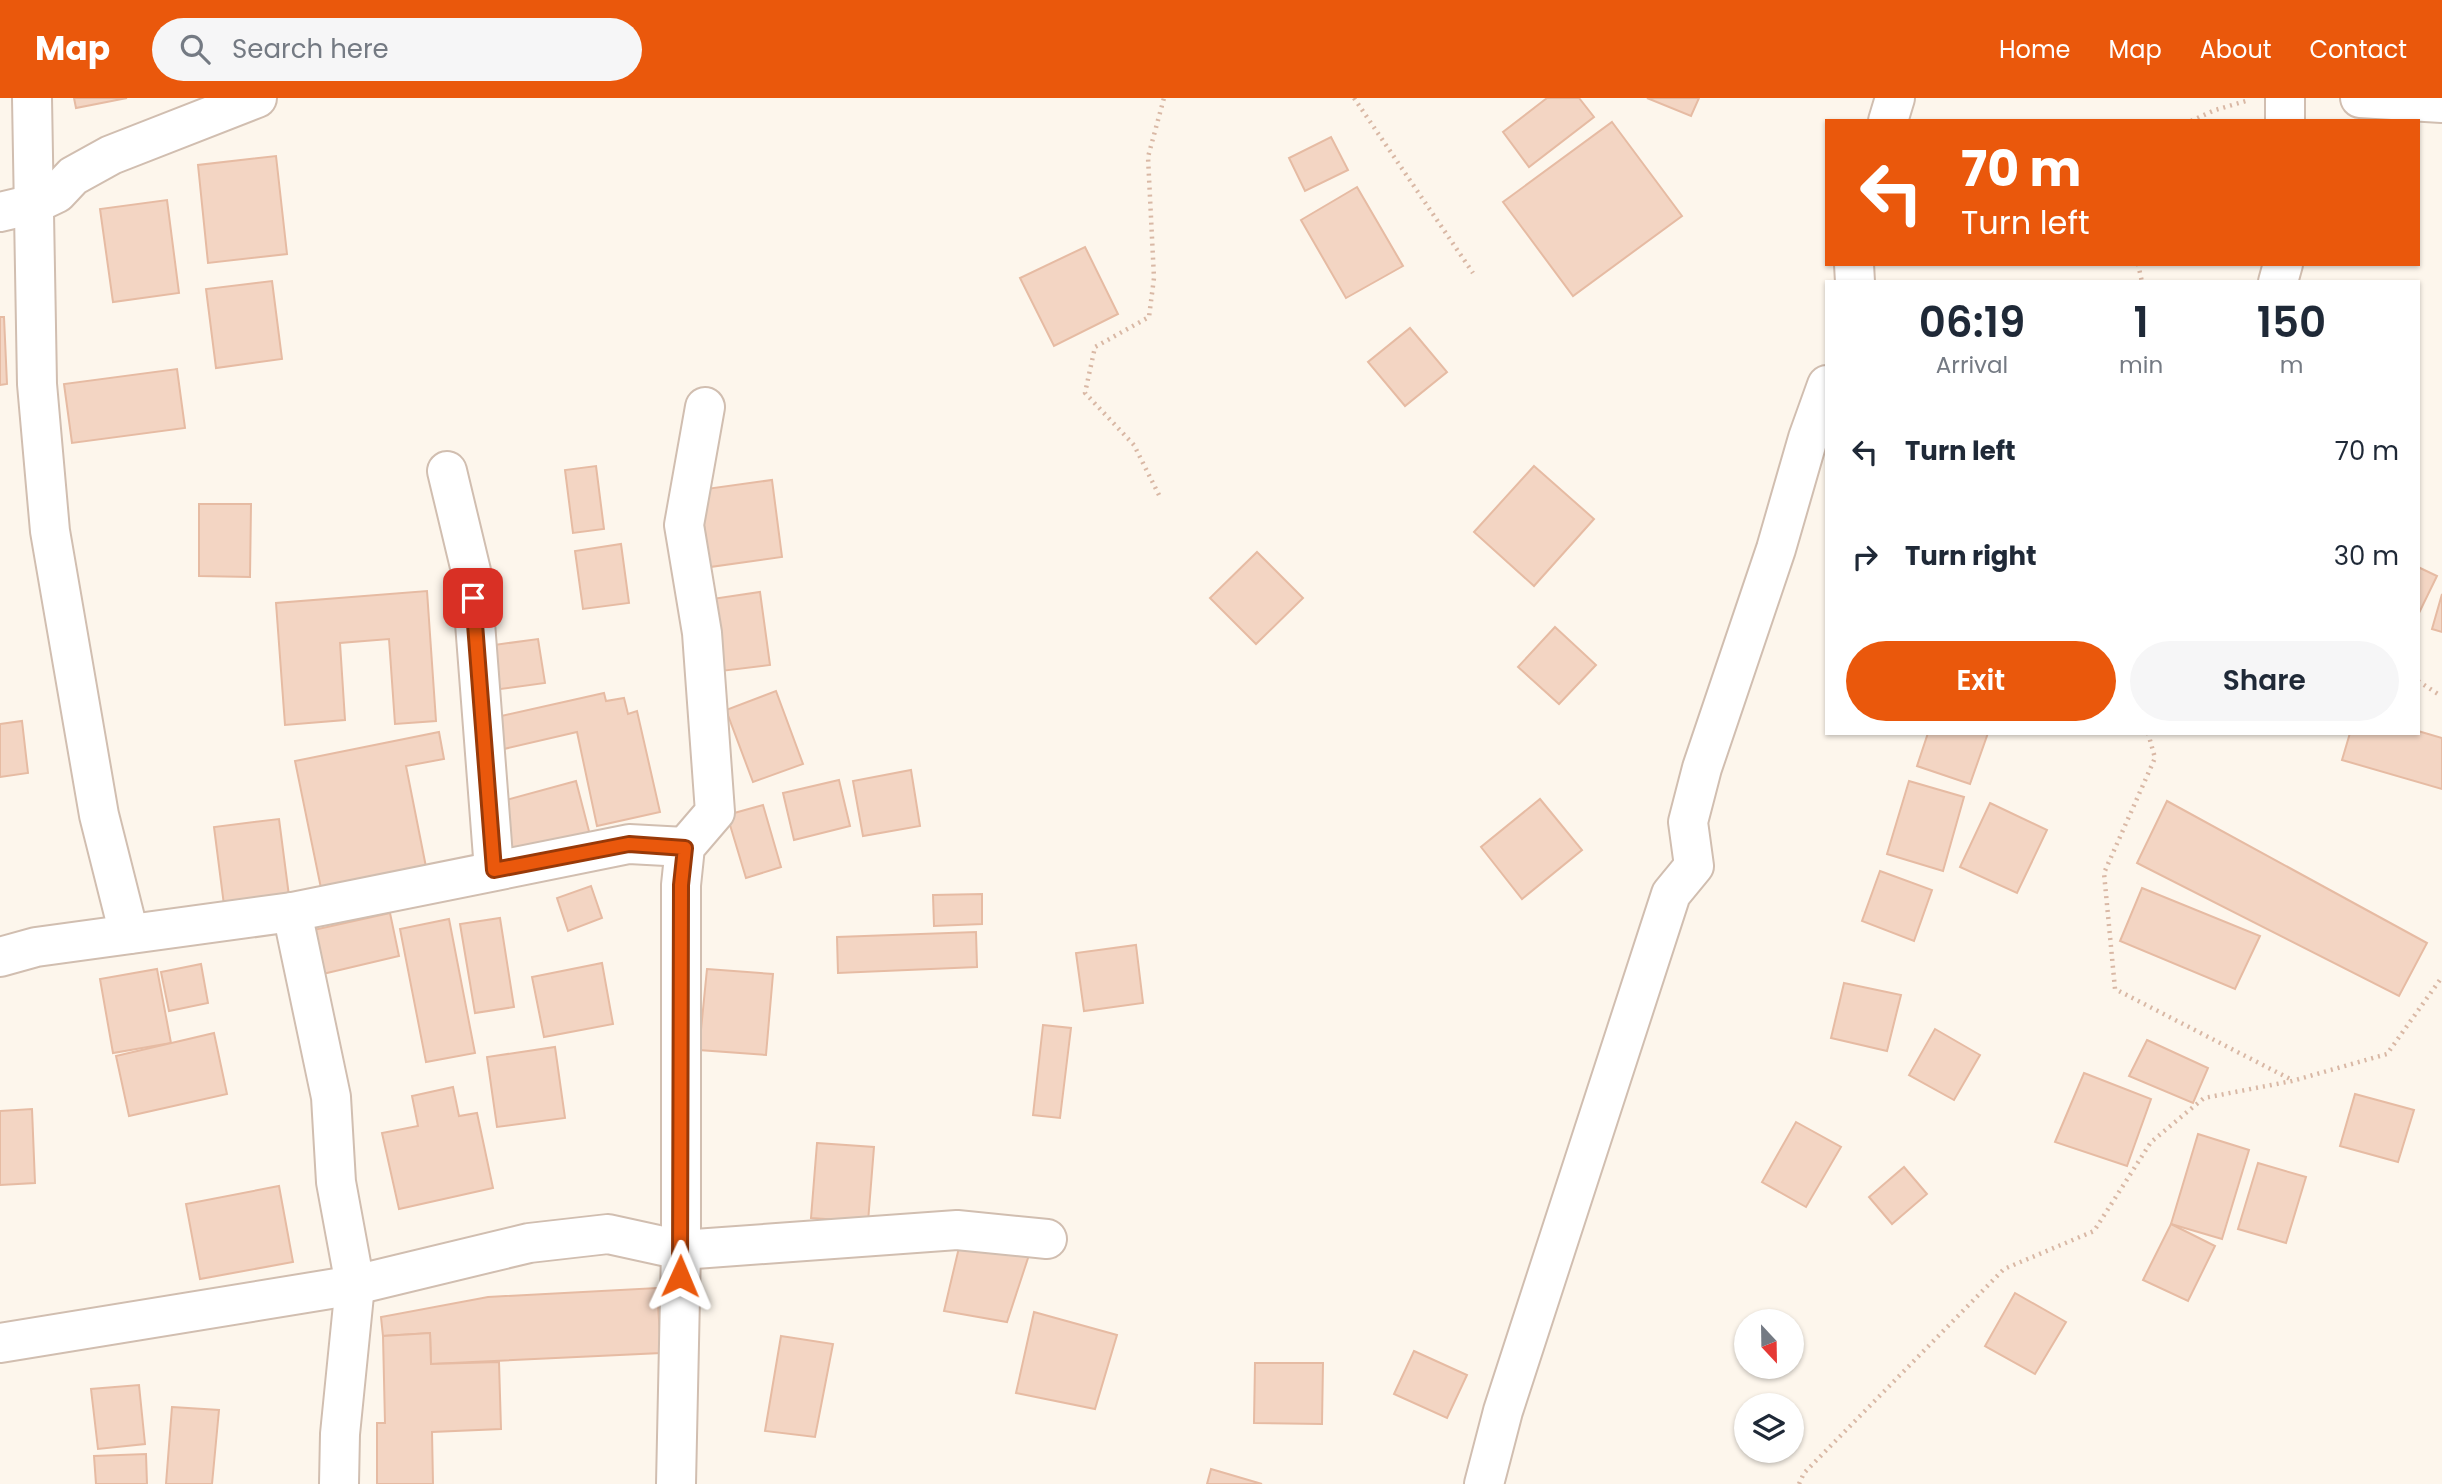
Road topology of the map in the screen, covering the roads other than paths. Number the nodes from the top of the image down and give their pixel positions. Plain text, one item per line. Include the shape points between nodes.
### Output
1 (32, 98) edge
2 (257, 98) edge
3 (1895, 98) edge
4 (2285, 98) edge
5 (2360, 98) edge
6 (2442, 103) edge
7 (1889, 119) edge
8 (2286, 119) edge
9 (17, 208) edge
10 (1825, 391) edge
11 (705, 407) dead end
12 (447, 471) dead end
13 (685, 848) junction
14 (494, 870) junction
15 (292, 912) junction
16 (130, 933) junction
17 (0, 957) edge
18 (1047, 1239) dead end
19 (681, 1250) junction
20 (355, 1285) junction
21 (0, 1343) edge
22 (340, 1484) edge
23 (676, 1484) edge
24 (1484, 1484) edge

1 - 9 street
2 - 9 street via 111,155 72,176 57,193
3 - 7 street
4 - 8 street
5 - 6 street
9 - 16 street via 50,531 99,815
10 - 24 street via 1702,768 1688,822 1694,866 1671,894 1503,1411
11 - 13 street via 684,525 702,633 715,811
12 - 14 street via 471,571
13 - 14 street via 629,844
13 - 19 street via 681,885
14 - 15 street
15 - 16 street
15 - 20 street via 331,1097 336,1182
16 - 17 street
18 - 19 street via 957,1230
19 - 20 street via 608,1234 529,1243
19 - 23 street
20 - 21 street
20 - 22 street via 340,1434

